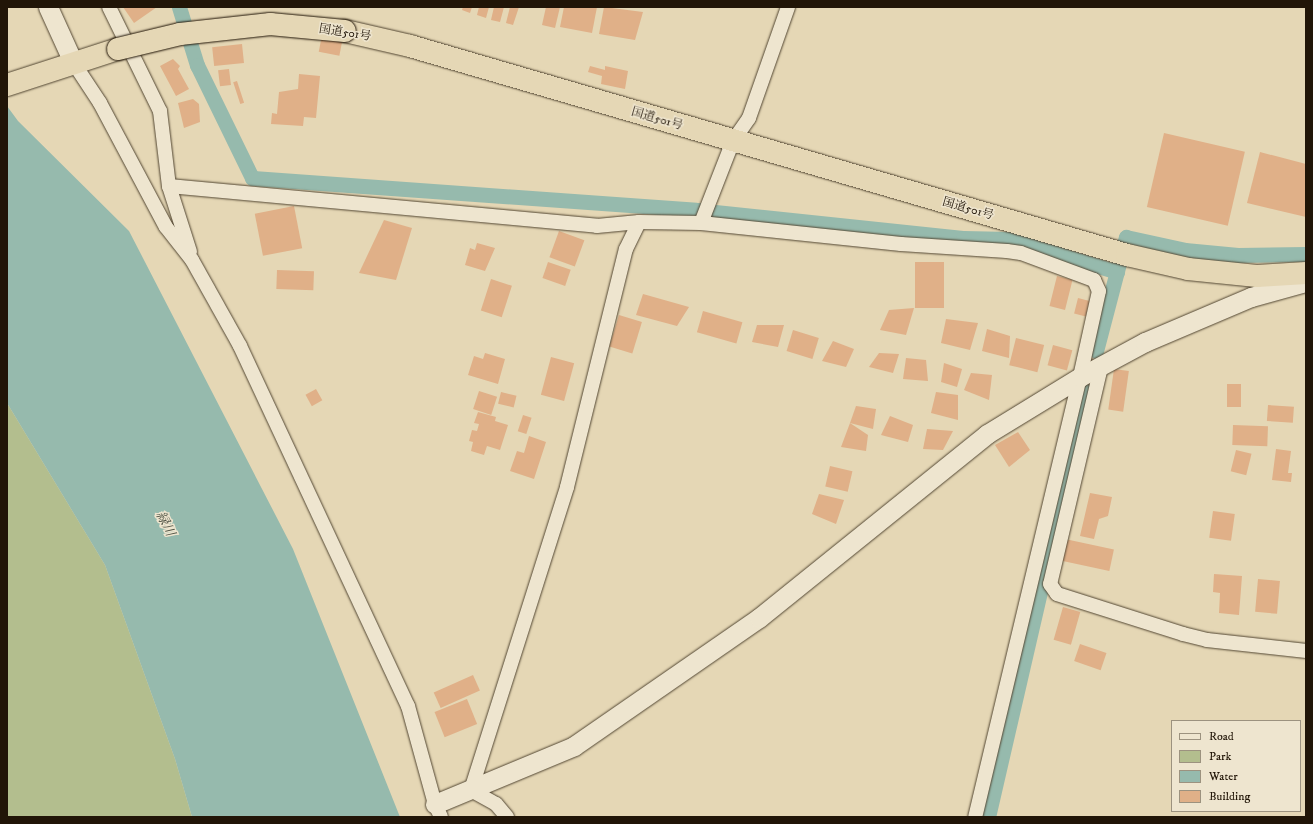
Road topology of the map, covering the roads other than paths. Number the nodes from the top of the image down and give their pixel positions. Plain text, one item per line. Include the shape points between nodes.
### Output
1 (48, 7) edge
2 (109, 7) edge
3 (788, 7) edge
4 (68, 64) junction
5 (7, 85) edge
6 (733, 141) junction
7 (169, 186) junction
8 (704, 216) junction
9 (639, 222) junction
10 (192, 260) junction
11 (1306, 273) edge
12 (1306, 282) edge
13 (1101, 368) junction
14 (1080, 377) junction
15 (1306, 651) edge
16 (471, 790) junction
17 (438, 810) edge
18 (507, 817) edge
19 (975, 817) edge

1 - 4 street
2 - 7 street via 160,111
3 - 6 street via 749,118
4 - 5 highway, 国道501号
4 - 6 highway, 国道501号, bridge via 180,34 270,24 345,31 410,46
4 - 10 street via 100,103 166,227
6 - 8 street
6 - 11 highway, 国道501号 via 1120,253 1188,269 1257,276
7 - 9 street via 597,226
7 - 10 street
8 - 9 street
8 - 14 street via 901,244 1021,253 1094,280 1099,291
9 - 16 street via 626,249 567,487
10 - 17 street via 240,346 368,616 408,706
12 - 13 street via 1251,297 1145,342
13 - 14 street
13 - 15 street via 1050,584 1057,594 1207,640
14 - 16 street via 987,434 759,618 580,742
14 - 19 street
16 - 17 street
16 - 18 street via 496,804

